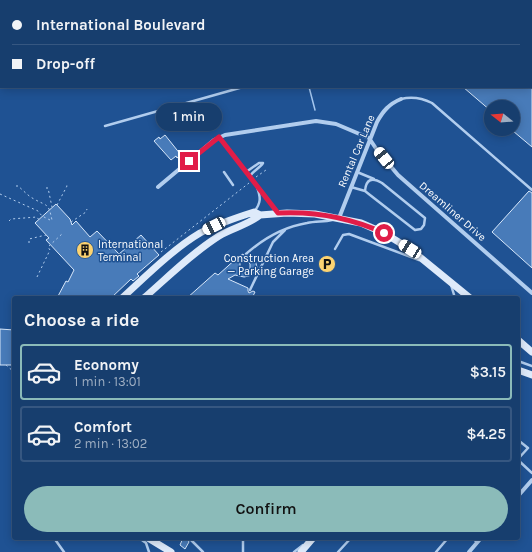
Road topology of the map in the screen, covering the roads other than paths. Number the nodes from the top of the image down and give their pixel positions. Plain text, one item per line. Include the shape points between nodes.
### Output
1 (239, 88) edge
2 (401, 99) joint
3 (105, 126) dead end
4 (219, 137) junction
5 (369, 138) junction
6 (224, 172) dead end
7 (246, 172) junction
8 (356, 172) junction
9 (250, 176) junction
10 (375, 179) junction
11 (233, 185) dead end
12 (256, 185) junction
13 (158, 187) dead end
14 (351, 187) junction
15 (532, 190) edge
16 (365, 191) junction
17 (278, 213) junction
18 (257, 214) junction
19 (339, 218) junction
20 (286, 229) junction
21 (335, 250) dead end
22 (246, 254) dead end
23 (430, 264) junction
24 (449, 280) junction
25 (250, 290) dead end
26 (532, 293) edge
27 (124, 296) edge
28 (146, 296) edge
29 (454, 296) edge
30 (468, 296) edge
31 (520, 342) edge
32 (532, 352) edge
33 (520, 362) edge
34 (532, 366) edge
35 (520, 371) edge
36 (532, 375) edge
37 (520, 442) edge
38 (520, 457) edge
39 (520, 461) edge
40 (532, 473) edge
41 (532, 480) edge
42 (520, 494) edge
43 (55, 540) edge
44 (142, 540) edge
45 (151, 540) edge
46 (191, 540) edge
47 (243, 540) edge
48 (310, 540) edge
49 (311, 540) edge
50 (348, 540) edge
51 (446, 540) edge
52 (474, 540) edge
53 (477, 542) joint
54 (64, 552) edge
55 (149, 552) edge
56 (171, 552) edge
57 (203, 552) edge
58 (243, 552) edge
59 (294, 552) edge
60 (301, 552) edge
61 (338, 552) edge
62 (436, 552) edge
63 (468, 552) edge

1 - 3 lane
2 - 5 street, Rental Car Lane via 384,110
2 - 15 lane via 414,97 432,103
4 - 5 street via 316,121 336,124
4 - 7 lane
4 - 13 street
5 - 8 street, Rental Car Lane
5 - 26 street, Dreamliner Drive via 398,175
6 - 11 lane
7 - 9 lane
7 - 9 lane via 263,163
8 - 10 lane
8 - 14 street, Rental Car Lane
9 - 12 lane
10 - 16 lane via 369,180 365,185
10 - 16 lane via 425,218 421,229 415,230
12 - 17 lane
12 - 18 lane via 260,199
14 - 16 lane
14 - 19 street, Rental Car Lane
17 - 18 main road
17 - 19 main road via 310,213
18 - 27 main road via 222,223 187,242
18 - 28 main road via 252,221 234,228 204,246
19 - 20 lane
19 - 23 main road via 361,223 384,233
20 - 22 lane via 269,236
20 - 25 lane via 273,242
21 - 23 lane via 343,234 349,234
23 - 24 main road
24 - 29 lane
24 - 30 main road
31 - 32 main road
33 - 34 lane
35 - 36 main road
37 - 38 lane via 528,448
39 - 40 lane
41 - 42 street
43 - 54 lane
44 - 55 lane
45 - 56 main road
46 - 57 lane
47 - 58 lane
48 - 59 lane
49 - 60 main road
50 - 61 lane
51 - 62 lane
52 - 53 lane
53 - 63 street

